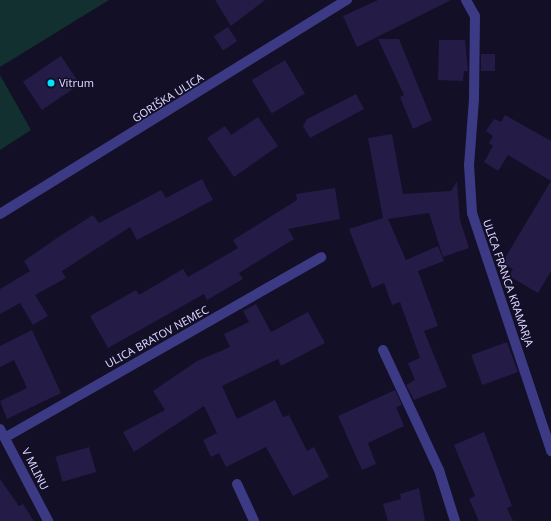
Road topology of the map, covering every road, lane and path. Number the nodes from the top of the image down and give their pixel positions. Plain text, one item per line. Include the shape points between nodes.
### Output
1 (347, 0) edge
2 (466, 0) edge
3 (0, 214) edge
4 (321, 257) dead end
5 (383, 350) dead end
6 (3, 433) edge
7 (551, 451) edge
8 (237, 484) dead end
9 (48, 521) edge
10 (254, 521) edge
11 (455, 521) edge

1 - 3 street, GORIŠKA ULICA
2 - 7 street, ULICA FRANCA KRAMARJA via 475,16 474,99 469,165 472,213
4 - 6 street, ULICA BRATOV NEMEC
5 - 11 street via 438,470
6 - 9 street, V MLINU
8 - 10 street

